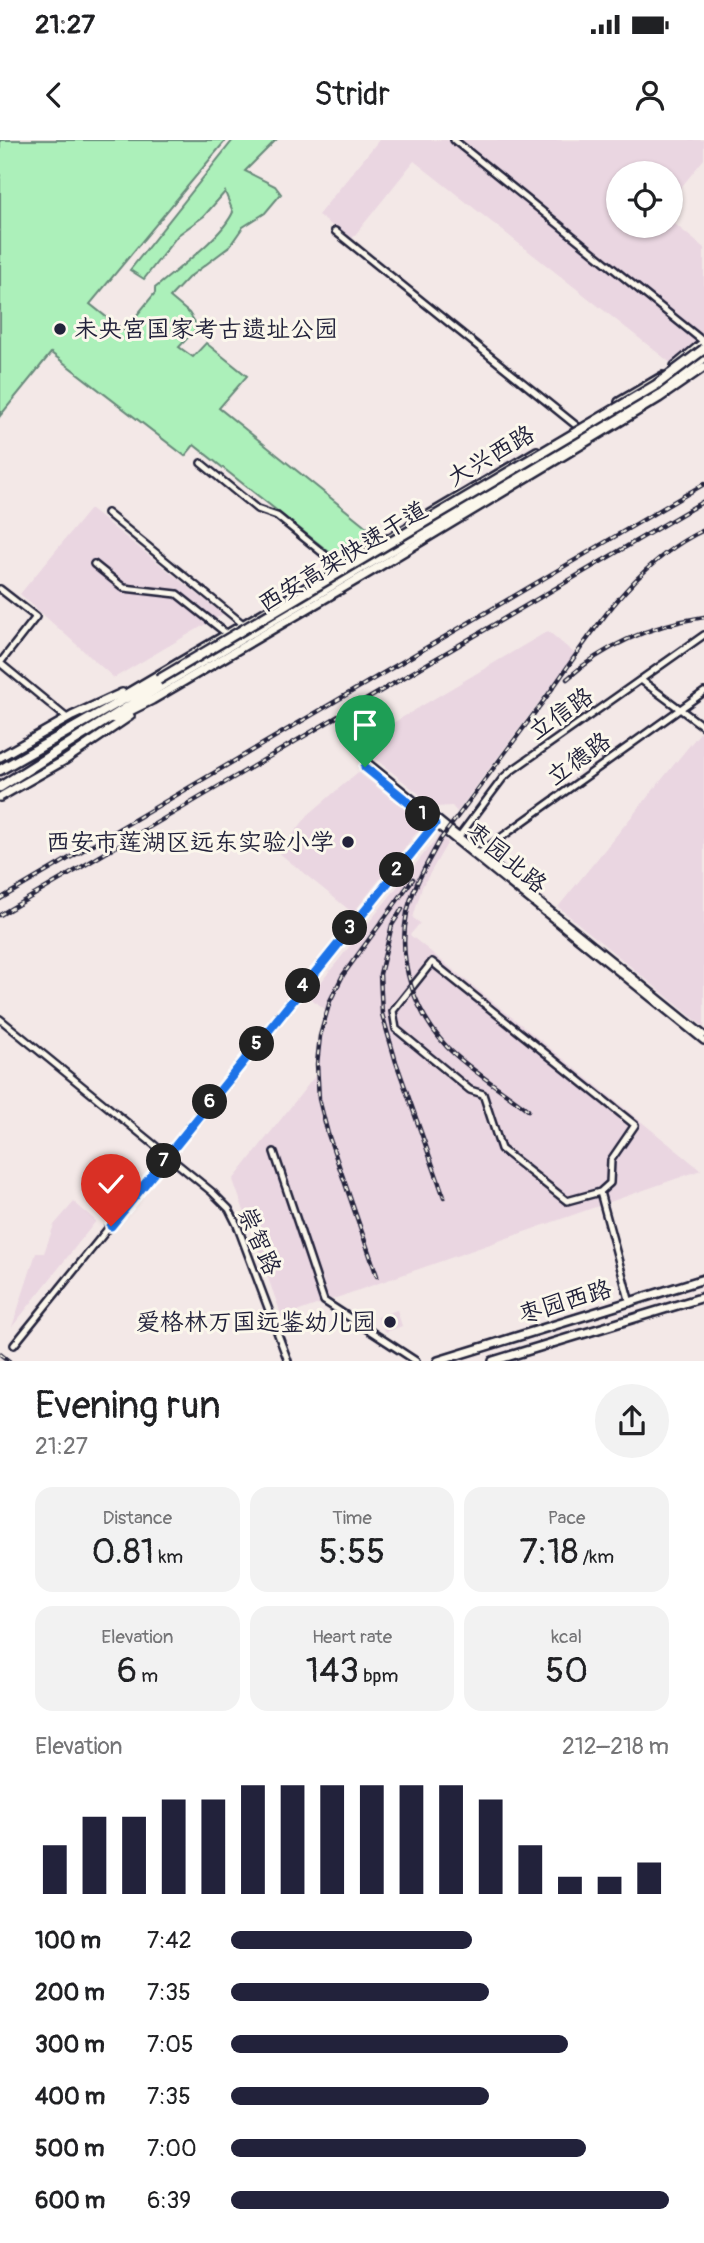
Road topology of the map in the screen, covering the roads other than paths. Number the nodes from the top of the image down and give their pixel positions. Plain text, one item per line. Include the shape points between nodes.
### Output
1 (454, 140) edge
2 (335, 231) dead end
3 (704, 342) edge
4 (700, 349) edge
5 (704, 357) edge
6 (704, 367) edge
7 (578, 427) junction
8 (201, 463) dead end
9 (107, 513) dead end
10 (94, 564) dead end
11 (333, 571) junction
12 (0, 589) edge
13 (243, 624) junction
14 (227, 634) junction
15 (704, 635) edge
16 (0, 663) edge
17 (640, 680) junction
18 (144, 682) junction
19 (160, 683) junction
20 (704, 692) edge
21 (152, 700) junction
22 (678, 710) junction
23 (67, 718) junction
24 (77, 727) junction
25 (704, 727) edge
26 (83, 735) junction
27 (0, 757) edge
28 (0, 770) edge
29 (0, 787) edge
30 (0, 797) edge
31 (436, 822) junction
32 (457, 838) junction
33 (477, 855) junction
34 (0, 1019) edge
35 (704, 1035) edge
36 (704, 1041) edge
37 (274, 1152) dead end
38 (167, 1156) junction
39 (600, 1192) junction
40 (704, 1279) edge
41 (704, 1297) edge
42 (630, 1303) junction
43 (14, 1345) dead end
44 (288, 1361) edge
45 (416, 1361) edge
46 (438, 1361) edge
47 (493, 1361) edge

1 - 3 street
2 - 7 street
3 - 4 main road, 大兴西路
4 - 5 main road
4 - 7 main road, 大兴西路
4 - 19 highway, 西安高架快速干道, bridge via 656,385
5 - 19 highway, 西安高架快速干道 via 632,409
6 - 21 main road, 大兴西路
7 - 11 main road, 大兴西路
8 - 11 street via 257,509 277,516 324,554
9 - 13 street
10 - 14 street via 124,588 177,594
11 - 13 main road, 大兴西路
12 - 16 street via 36,617
13 - 14 main road, 大兴西路
14 - 18 main road, 大兴西路
15 - 17 street, 立信路
16 - 23 street
17 - 22 street
17 - 32 street, 立信路 via 503,778
18 - 23 main road
18 - 24 main road, 大兴西路
19 - 24 highway, 西安高架快速干道
19 - 26 highway, 西安高架快速干道
20 - 22 street, 立德路
21 - 26 main road, 大兴西路
21 - 30 main road via 65,760
22 - 25 street
22 - 33 street, 立德路
23 - 27 main road
24 - 28 highway, 西安高架快速干道
26 - 29 highway, 西安高架快速干道
31 - 31 street, 枣园北路 via 368,763 365,767
31 - 32 street, 枣园北路
31 - 38 street
32 - 33 street, 枣园北路
33 - 35 street, 枣园北路
33 - 36 street, 枣园北路
34 - 38 street, 崇智路
37 - 45 street via 324,1301
38 - 43 street
38 - 44 street, 崇智路 via 229,1209
39 - 39 street via 567,1200 502,1149 483,1094 470,1090 396,1028 393,1011 432,962 635,1125 611,1160 610,1183
39 - 42 street
40 - 42 main road, 枣园西路
41 - 47 main road, 枣园西路
42 - 46 main road, 枣园西路

